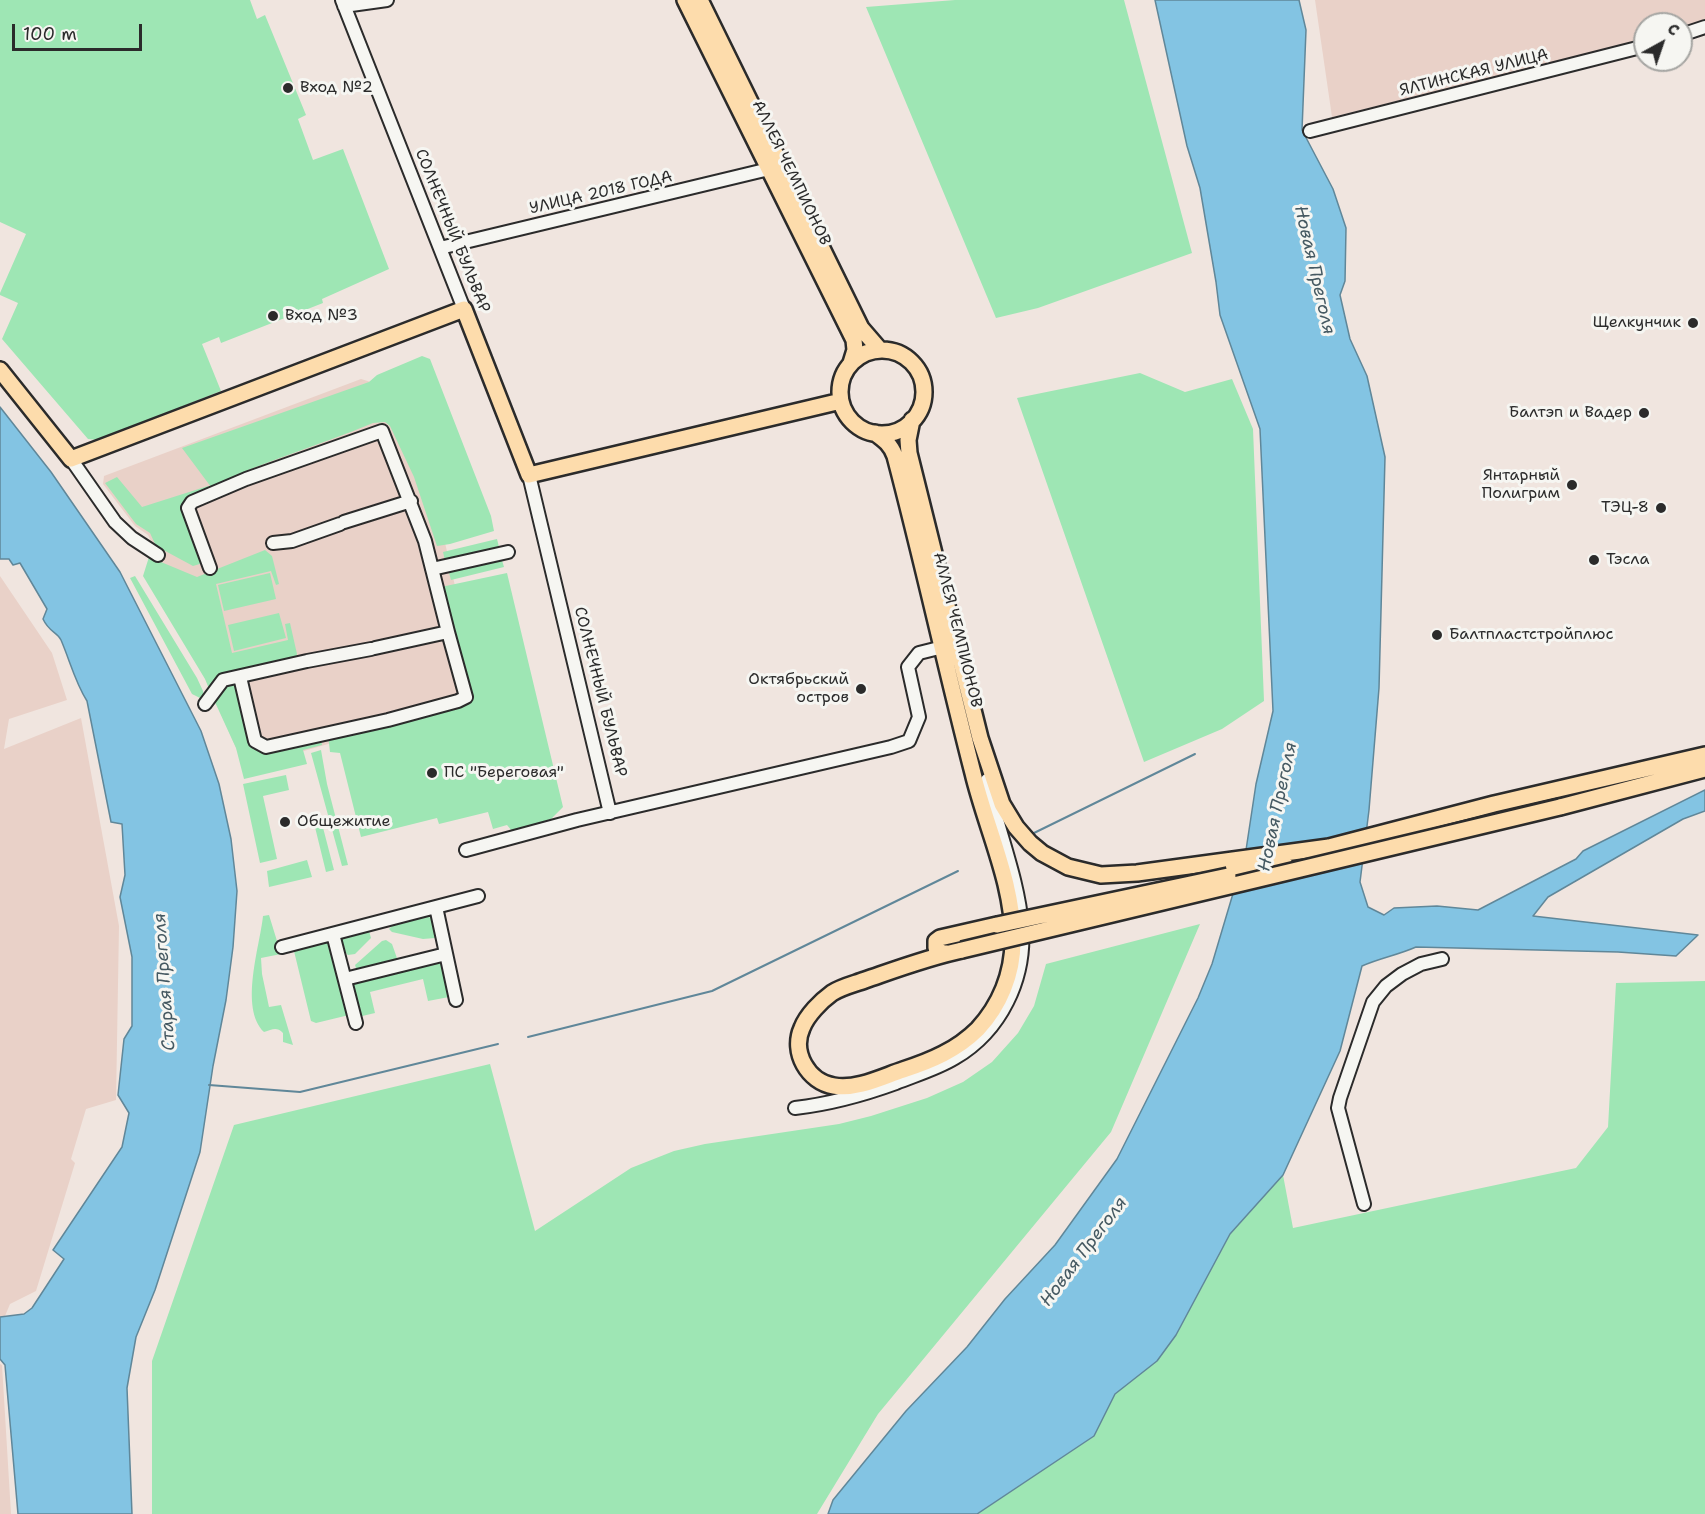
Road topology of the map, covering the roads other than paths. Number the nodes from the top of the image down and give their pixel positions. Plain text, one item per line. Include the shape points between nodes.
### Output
1 (387, 0) edge
2 (685, 0) edge
3 (700, 0) edge
4 (343, 3) edge
5 (1633, 49) edge
6 (1310, 131) dead end
7 (770, 170) junction
8 (440, 248) junction
9 (464, 309) junction
10 (880, 350) junction
11 (851, 363) junction
12 (0, 370) edge
13 (841, 401) junction
14 (912, 420) junction
15 (875, 433) junction
16 (71, 459) junction
17 (529, 475) junction
18 (411, 501) junction
19 (273, 543) dead end
20 (508, 552) dead end
21 (158, 555) dead end
22 (210, 568) dead end
23 (432, 569) junction
24 (448, 632) junction
25 (943, 647) junction
26 (240, 677) junction
27 (205, 704) dead end
28 (980, 738) junction
29 (1705, 755) edge
30 (1705, 769) edge
31 (610, 813) junction
32 (1329, 847) junction
33 (466, 850) dead end
34 (478, 896) dead end
35 (436, 907) junction
36 (333, 934) junction
37 (282, 947) dead end
38 (946, 953) junction
39 (446, 954) junction
40 (1442, 959) dead end
41 (345, 979) junction
42 (456, 1000) dead end
43 (356, 1023) dead end
44 (795, 1108) dead end
45 (1364, 1204) dead end

1 - 4 street
2 - 7 main road, АЛЛЕЯ ЧЕМПИОНОВ
3 - 10 main road, АЛЛЕЯ ЧЕМПИОНОВ via 858,322
4 - 8 street, СОЛНЕЧНЫЙ БУЛЬВАР
5 - 6 street, ЯЛТИНСКАЯ УЛИЦА
7 - 8 street, УЛИЦА 2018 ГОДА
7 - 11 main road, АЛЛЕЯ ЧЕМПИОНОВ via 854,340
8 - 9 street, СОЛНЕЧНЫЙ БУЛЬВАР
9 - 16 main road
9 - 17 main road, СОЛНЕЧНЫЙ БУЛЬВАР
10 - 11 main road
10 - 14 main road, АЛЛЕЯ ЧЕМПИОНОВ via 904,356 920,374 923,399
11 - 13 main road, АЛЛЕЯ ЧЕМПИОНОВ via 840,385
12 - 16 main road
13 - 15 main road, АЛЛЕЯ ЧЕМПИОНОВ via 853,423
13 - 17 main road
14 - 15 main road via 891,433
14 - 28 main road, АЛЛЕЯ ЧЕМПИОНОВ via 909,453
15 - 25 main road, АЛЛЕЯ ЧЕМПИОНОВ via 886,441 895,456
16 - 21 street via 115,522
17 - 31 street, СОЛНЕЧНЫЙ БУЛЬВАР
18 - 19 street via 292,541
18 - 22 street via 382,431 192,502 188,508
18 - 23 street
20 - 23 street
23 - 24 street
24 - 26 street
24 - 26 street via 466,697 388,720 266,747 255,741
25 - 31 street via 919,653 908,667 919,717 909,741
25 - 38 main road, АЛЛЕЯ ЧЕМПИОНОВ via 1012,917 1012,958 1007,981 998,1001 969,1037 921,1064 848,1086 826,1084 808,1071 799,1051 800,1032 808,1017 832,993
26 - 27 street via 223,680
28 - 32 main road, АЛЛЕЯ ЧЕМПИОНОВ via 1002,804 1022,834 1042,853 1079,871 1111,875
28 - 44 street via 1021,916 1021,959 1011,995 987,1032 951,1060 857,1096
29 - 32 main road
30 - 38 main road, АЛЛЕЯ ЧЕМПИОНОВ, bridge
31 - 33 street
32 - 38 main road, bridge via 1304,858 1228,876 940,938 936,948
34 - 35 street
35 - 36 street
35 - 39 street
36 - 37 street
36 - 41 street
39 - 41 street
39 - 42 street
40 - 45 street via 1421,964 1402,975 1373,1002 1340,1098 1338,1108
41 - 43 street

